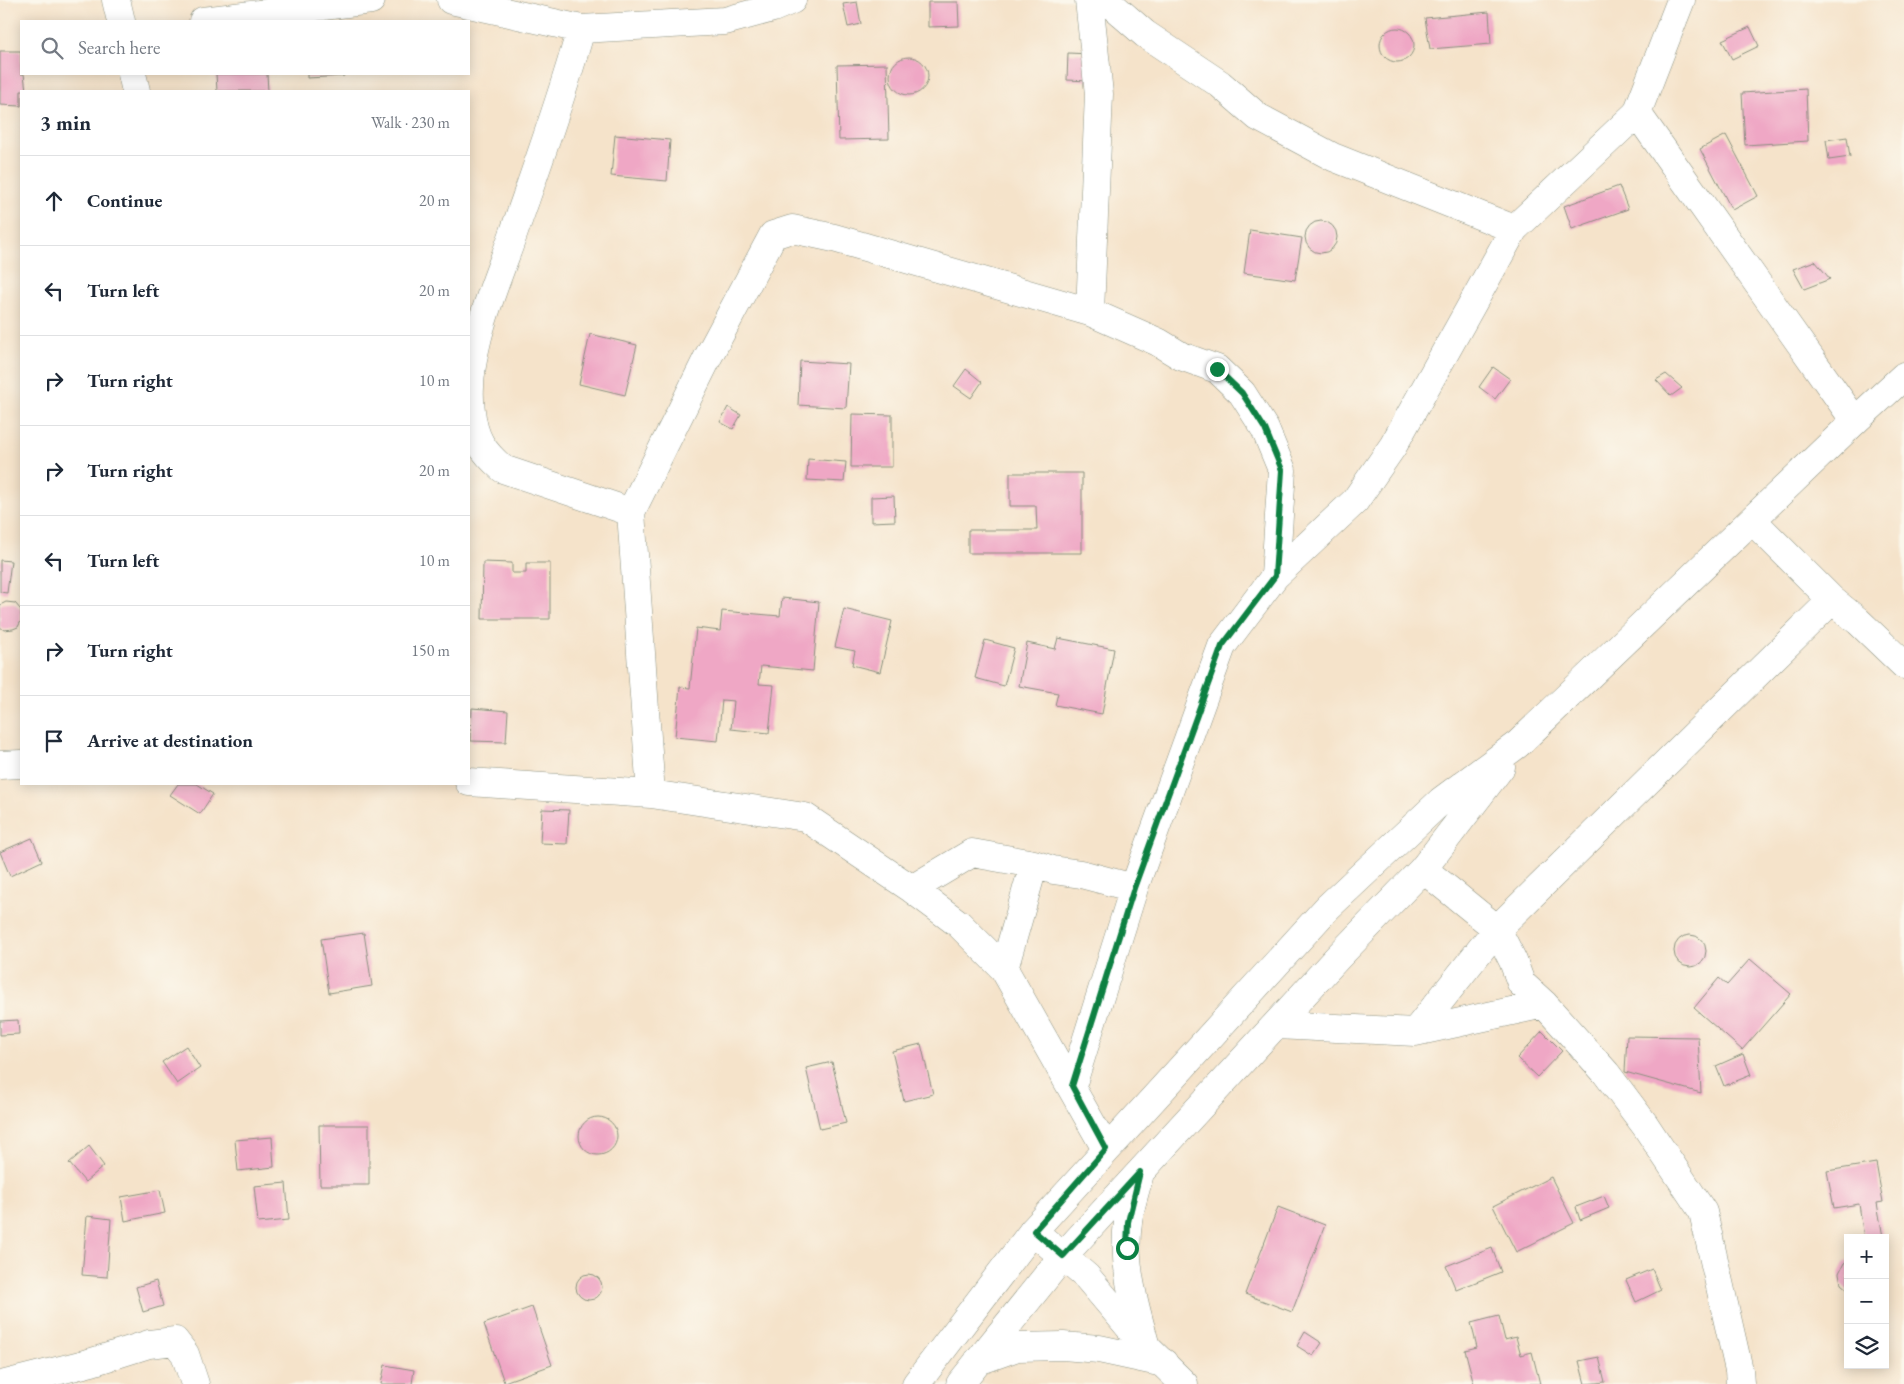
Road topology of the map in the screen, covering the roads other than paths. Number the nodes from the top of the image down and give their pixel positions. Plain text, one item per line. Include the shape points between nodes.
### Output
1 (116, 0) edge
2 (371, 0) edge
3 (451, 0) edge
4 (792, 0) edge
5 (1089, 0) edge
6 (1106, 0) edge
7 (1681, 0) edge
8 (121, 20) edge
9 (211, 20) edge
10 (582, 29) junction
11 (132, 75) edge
12 (136, 90) edge
13 (1636, 113) junction
14 (1514, 229) junction
15 (1090, 312) junction
16 (470, 314) edge
17 (475, 343) junction
18 (1904, 376) edge
19 (1855, 421) junction
20 (631, 512) junction
21 (1753, 521) junction
22 (1275, 576) junction
23 (1832, 600) junction
24 (1904, 665) edge
25 (1518, 744) junction
26 (20, 764) edge
27 (0, 765) edge
28 (470, 782) edge
29 (651, 794) junction
30 (1034, 864) junction
31 (1423, 869) junction
32 (1134, 888) junction
33 (912, 889) junction
34 (1497, 929) junction
35 (1004, 969) junction
36 (1544, 1004) junction
37 (1277, 1024) junction
38 (1416, 1032) junction
39 (1072, 1086) junction
40 (1106, 1149) junction
41 (1140, 1172) junction
42 (1034, 1231) junction
43 (1063, 1256) junction
44 (1155, 1355) junction
45 (978, 1361) junction
46 (5, 1384) edge
47 (195, 1384) edge
48 (916, 1384) edge
49 (960, 1384) edge
50 (1184, 1384) edge
51 (1740, 1384) edge

1 - 8 street
2 - 9 street
3 - 10 street
4 - 10 street via 774,8 725,20
5 - 15 street via 1099,94
6 - 14 street via 1144,34 1220,84 1258,117 1333,157
7 - 13 street
10 - 17 street via 566,85
11 - 12 street
13 - 14 street
13 - 19 street
14 - 22 street via 1393,446 1355,501
15 - 20 street via 834,238 792,229 774,235 712,349
15 - 22 street via 1158,342 1181,356 1217,369 1242,393 1265,429 1282,470
16 - 17 street
17 - 20 street via 470,409 476,435 488,456 503,468
18 - 19 street
19 - 21 street
20 - 29 street
21 - 23 street
21 - 25 street
22 - 32 street via 1222,646
23 - 24 street
23 - 34 street
25 - 31 street
25 - 40 street via 1441,801 1328,907
26 - 27 street
28 - 29 street
29 - 33 street via 804,817
30 - 32 street
30 - 33 street via 972,853
30 - 35 street
31 - 34 street
31 - 37 street
32 - 39 street
33 - 35 street via 959,924
34 - 36 street via 1521,983
34 - 38 street
35 - 39 street
36 - 38 street
36 - 51 street via 1606,1073 1703,1212
37 - 38 street
37 - 41 street
39 - 40 street
40 - 42 street
41 - 43 street
41 - 44 street via 1128,1222 1128,1272 1132,1294
42 - 43 street
42 - 48 street
43 - 44 street via 1087,1277
43 - 45 street
44 - 45 street via 1063,1346 1017,1346
44 - 50 street
45 - 49 street
46 - 47 street via 149,1344 176,1341 185,1354

